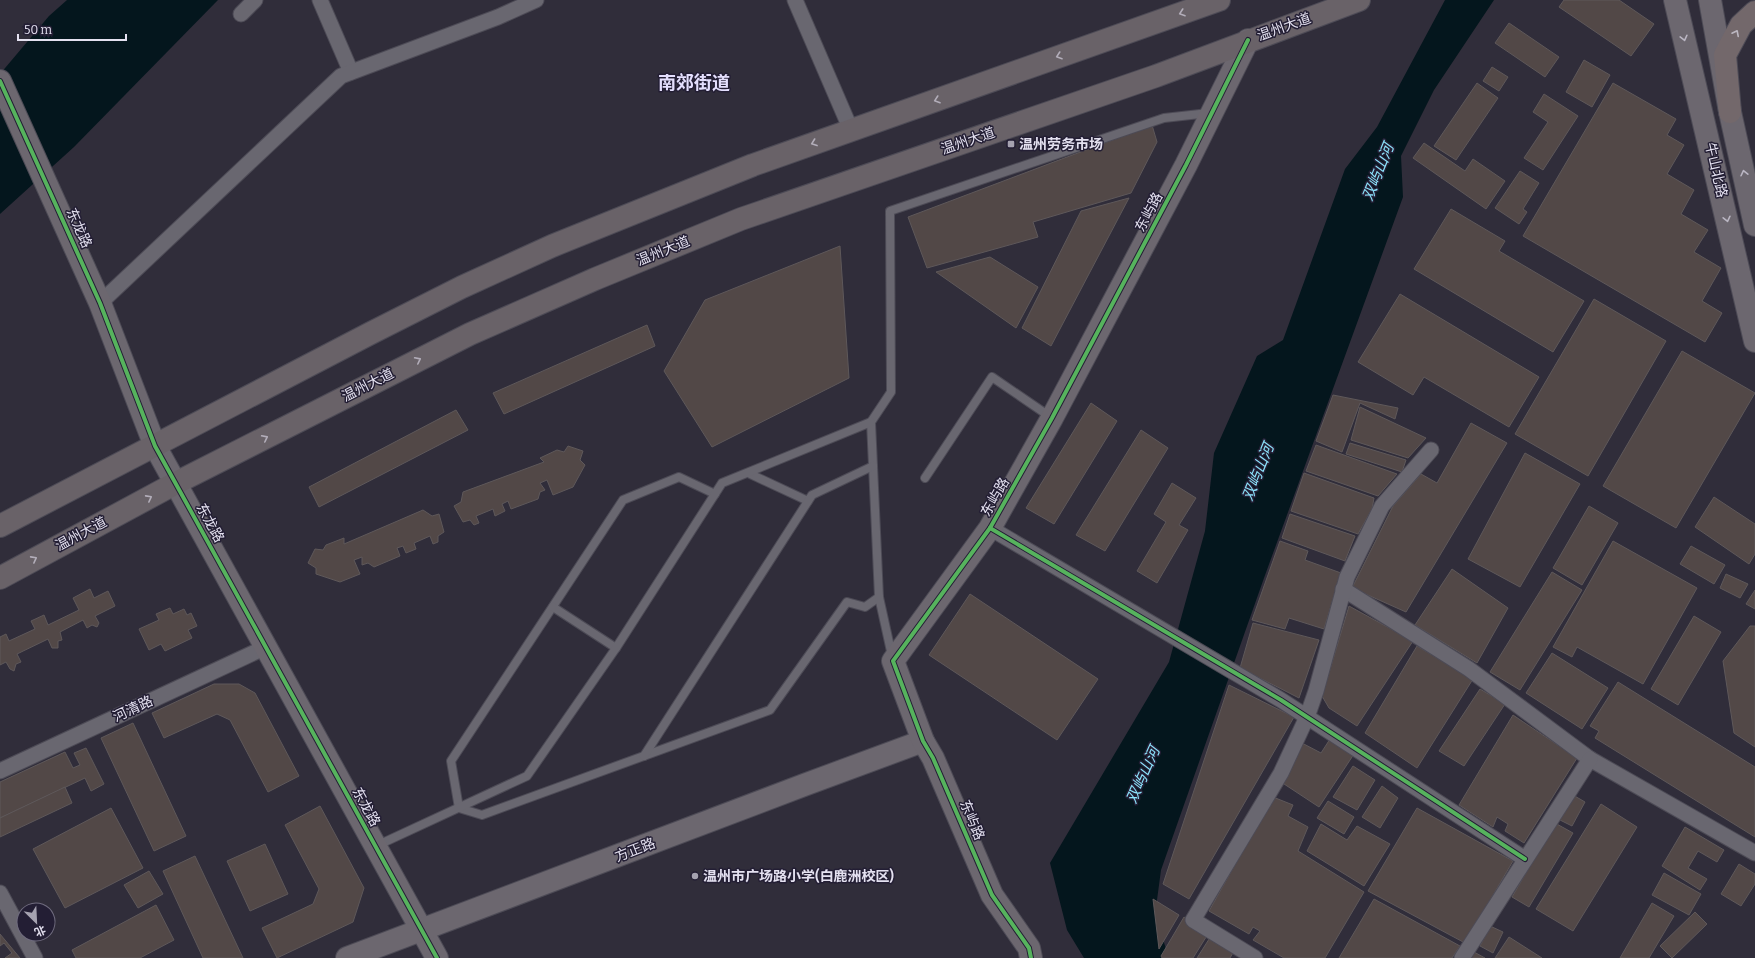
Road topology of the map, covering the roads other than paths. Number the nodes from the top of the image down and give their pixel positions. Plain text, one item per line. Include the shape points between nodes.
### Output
1 (255, 0) edge
2 (320, 0) edge
3 (536, 0) edge
4 (795, 0) edge
5 (1219, 0) edge
6 (1358, 0) edge
7 (1675, 0) edge
8 (1710, 0) edge
9 (1755, 12) edge
10 (241, 14) dead end
11 (1248, 40) junction
12 (351, 72) junction
13 (0, 81) edge
14 (1212, 112) junction
15 (1730, 112) junction
16 (851, 130) junction
17 (1755, 225) edge
18 (100, 303) junction
19 (1755, 340) edge
20 (1052, 418) junction
21 (871, 422) junction
22 (155, 446) junction
23 (1431, 450) dead end
24 (873, 466) junction
25 (748, 473) junction
26 (925, 478) dead end
27 (176, 483) junction
28 (715, 494) junction
29 (808, 501) junction
30 (0, 526) edge
31 (990, 528) junction
32 (0, 578) edge
33 (1343, 589) junction
34 (879, 597) junction
35 (553, 607) junction
36 (266, 647) junction
37 (616, 648) junction
38 (893, 661) junction
39 (1307, 717) junction
40 (923, 741) junction
41 (644, 756) junction
42 (1590, 759) junction
43 (0, 771) edge
44 (459, 808) junction
45 (376, 846) junction
46 (1755, 853) edge
47 (1525, 859) junction
48 (0, 894) edge
49 (421, 929) junction
50 (35, 958) edge
51 (347, 958) edge
52 (437, 958) edge
53 (1031, 958) edge
54 (1255, 958) edge
55 (1462, 958) edge

1 - 10 street
2 - 12 street
3 - 12 street via 498,17
4 - 16 street
5 -> 16 main road
6 - 11 main road, 温州大道
7 -> 19 street, 牛山北路
8 - 15 street, 牛山北路
15 -> 9 highway via 1725,55 1741,25
11 - 14 street, 东屿路
27 -> 11 main road, 温州大道 via 470,334 602,276 741,219 1156,76
12 - 18 street via 341,76
13 - 18 street, 东龙路
14 - 20 street, 东屿路
14 - 21 lane via 1164,118 890,211 891,392
17 -> 15 street, 牛山北路
16 -> 22 main road via 753,165 552,246 462,287
18 - 22 street, 东龙路
20 - 26 lane via 992,377
20 - 31 street, 东屿路
21 - 24 lane
21 - 25 lane
22 - 27 street, 东龙路
22 - 30 main road
23 - 33 street via 1382,506
24 - 29 lane via 812,494
24 - 34 lane
25 - 28 lane via 722,483
25 - 29 lane
32 -> 27 main road, 温州大道
27 - 36 street, 东龙路
28 - 35 lane via 679,477 623,500
28 - 37 lane
29 - 41 lane
31 - 38 street, 东屿路
31 - 39 street
33 - 39 street
33 - 42 street via 1469,669
34 - 38 lane
34 - 41 lane via 864,607 847,602 770,710
35 - 37 lane
35 - 44 lane via 451,761
36 - 43 street, 河清路
36 - 45 street, 东龙路
37 - 44 lane via 527,776
38 - 40 street, 东屿路
39 - 47 street
39 - 54 street via 1281,773 1193,920
40 - 49 street, 方正路
40 - 53 street, 东屿路 via 933,758 992,895 1028,948
41 - 44 lane via 482,815
42 - 46 street
42 - 47 street
44 - 45 lane
45 - 49 street, 东龙路
47 - 55 street
48 - 50 street
49 - 51 street, 方正路
49 - 52 street, 东龙路

